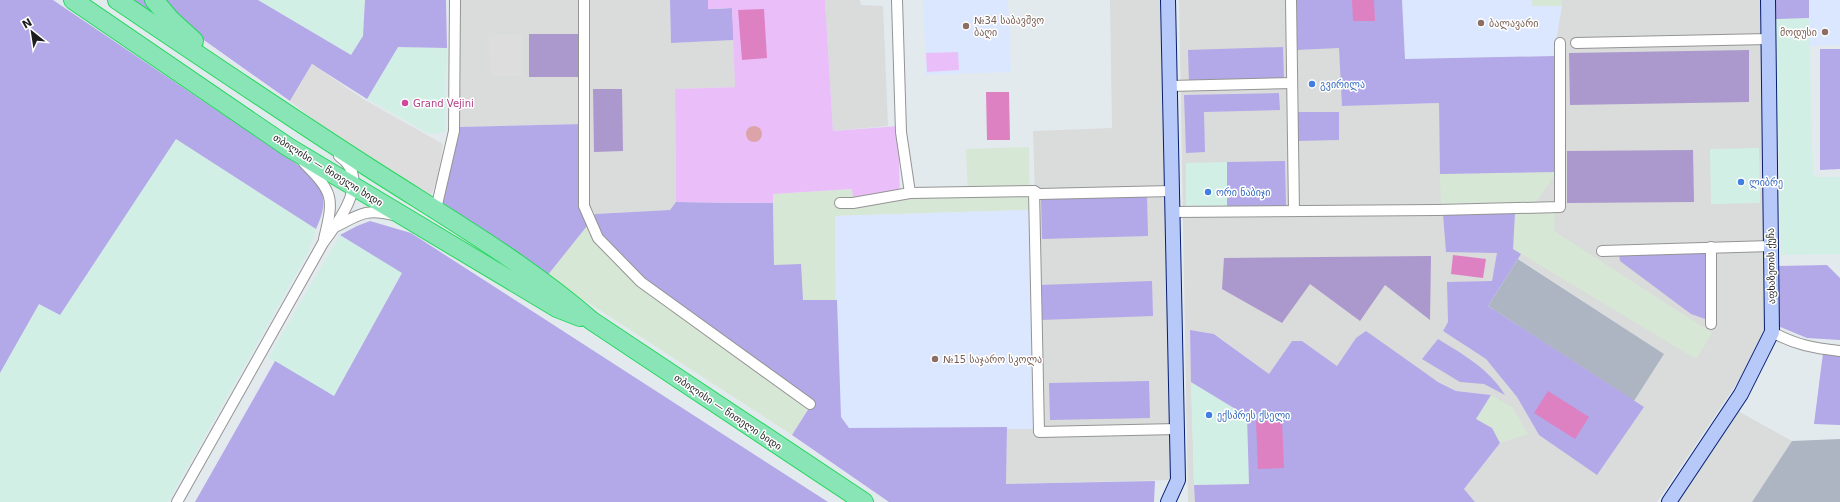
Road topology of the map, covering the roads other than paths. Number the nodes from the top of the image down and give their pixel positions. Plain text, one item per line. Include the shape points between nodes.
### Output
1 (73, 0) edge
2 (117, 0) edge
3 (154, 0) edge
4 (455, 0) edge
5 (584, 0) edge
6 (897, 0) edge
7 (1168, 0) edge
8 (1291, 0) edge
9 (1768, 0) edge
10 (1769, 39) junction
11 (1560, 43) dead end
12 (1576, 43) dead end
13 (230, 76) junction
14 (1292, 83) junction
15 (1170, 86) junction
16 (297, 120) junction
17 (288, 147) junction
18 (354, 185) junction
19 (1034, 191) junction
20 (1172, 191) junction
21 (910, 193) junction
22 (840, 203) dead end
23 (436, 209) junction
24 (1294, 211) junction
25 (1172, 212) junction
26 (406, 218) junction
27 (335, 227) junction
28 (323, 243) junction
29 (1771, 246) junction
30 (1711, 247) junction
31 (1602, 251) dead end
32 (592, 321) junction
33 (1711, 324) dead end
34 (1772, 332) junction
35 (1840, 351) edge
36 (810, 404) dead end
37 (1177, 429) junction
38 (177, 502) edge
39 (864, 502) edge
40 (1168, 502) edge
41 (1669, 502) edge

1 - 17 highway, თბილისი — წითელი ხიდი
2 - 13 highway, თბილისი — წითელი ხიდი
3 - 13 highway via 171,20
4 - 23 street via 454,131
5 - 36 street via 584,206 598,238 641,282
6 - 21 street via 901,132
7 - 15 street
8 - 14 street
9 - 10 street, აფხაზეთის ქუჩა
10 - 12 street
10 - 29 street, აფხაზეთის ქუჩა
11 - 24 street via 1560,207
13 - 16 highway, თბილისი — წითელი ხიდი
14 - 15 street
14 - 24 street
15 - 20 street
16 - 18 street via 317,141 344,159 349,166
16 - 23 highway, თბილისი — წითელი ხიდი
17 - 18 highway, თბილისი — წითელი ხიდი
17 - 28 street via 328,192 331,201 330,213
18 - 26 highway, თბილისი — წითელი ხიდი
18 - 27 street via 350,199
19 - 20 street via 1039,194
19 - 21 street
19 - 37 street via 1039,432
20 - 25 street
21 - 22 street
23 - 32 highway, თბილისი — წითელი ხიდი via 566,299
24 - 25 street
25 - 37 street
26 - 27 street via 371,211
26 - 32 highway, თბილისი — წითელი ხიდი via 557,308
27 - 28 street
28 - 38 street
29 - 30 street
29 - 34 street, აფხაზეთის ქუჩა
30 - 31 street
30 - 33 street
32 - 39 highway, თბილისი — წითელი ხიდი
34 - 35 street via 1806,347
34 - 41 street, აფხაზეთის ქუჩა via 1741,394
37 - 40 street via 1178,480

